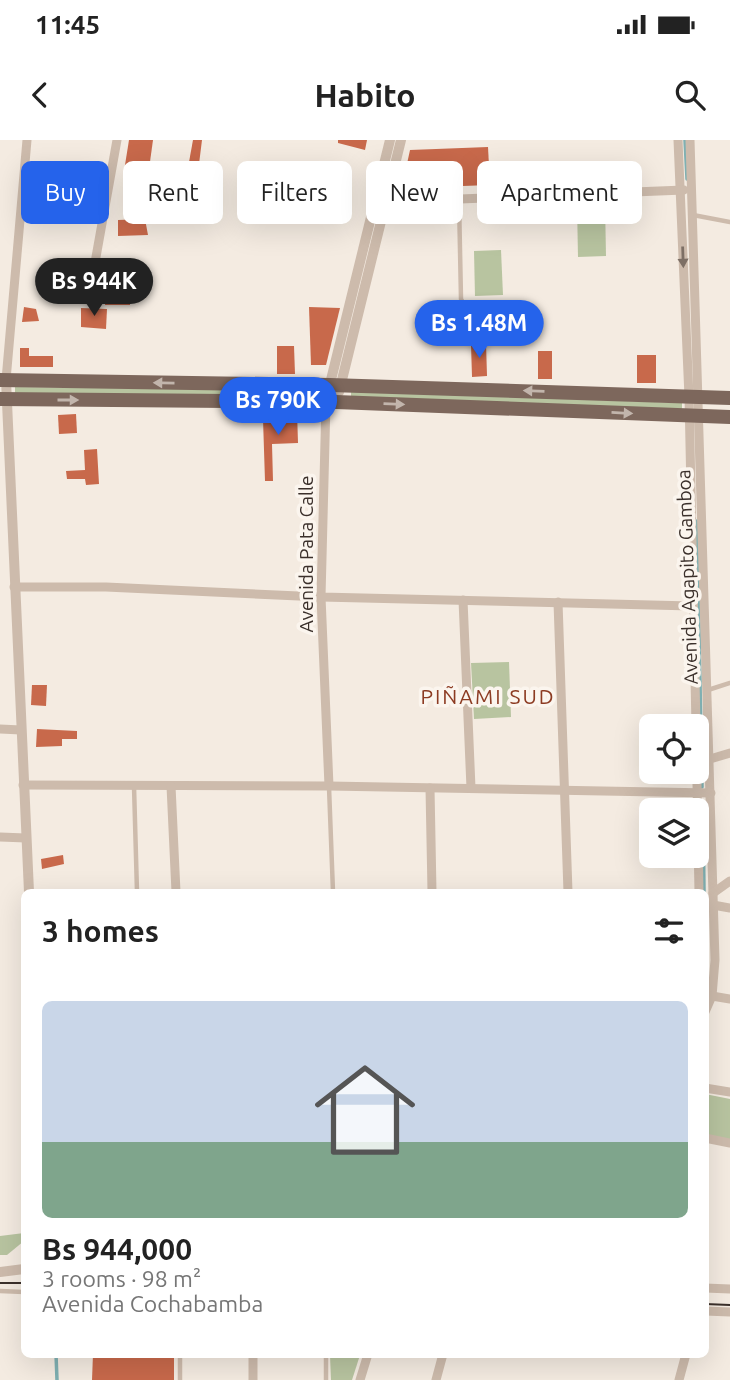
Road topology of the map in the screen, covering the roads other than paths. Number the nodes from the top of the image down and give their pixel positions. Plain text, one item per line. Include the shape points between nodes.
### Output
1 (27, 140) edge
2 (117, 140) edge
3 (390, 140) edge
4 (401, 140) edge
5 (678, 140) edge
6 (690, 140) edge
7 (396, 161) edge
8 (680, 190) junction
9 (692, 190) junction
10 (463, 199) edge
11 (693, 215) junction
12 (730, 222) edge
13 (379, 224) edge
14 (460, 224) edge
15 (89, 296) dead end
16 (467, 310) dead end
17 (3, 380) edge
18 (335, 385) junction
19 (694, 398) junction
20 (730, 398) edge
21 (2, 400) edge
22 (331, 402) junction
23 (695, 417) junction
24 (730, 417) edge
25 (14, 587) junction
26 (321, 597) junction
27 (463, 600) junction
28 (558, 602) junction
29 (692, 606) junction
30 (730, 682) edge
31 (708, 690) junction
32 (696, 714) edge
33 (0, 729) edge
34 (21, 730) junction
35 (730, 753) edge
36 (710, 759) junction
37 (698, 784) edge
38 (23, 785) junction
39 (134, 785) junction
40 (172, 786) junction
41 (329, 786) junction
42 (430, 788) junction
43 (471, 789) junction
44 (564, 790) junction
45 (698, 793) junction
46 (711, 793) junction
47 (0, 837) edge
48 (26, 838) junction
49 (730, 881) edge
50 (29, 889) edge
51 (137, 889) edge
52 (176, 889) edge
53 (333, 889) edge
54 (432, 889) edge
55 (568, 889) edge
56 (699, 889) edge
57 (713, 893) junction
58 (713, 905) junction
59 (730, 908) edge
60 (712, 996) junction
61 (730, 999) edge
62 (709, 1003) edge
63 (709, 1089) edge
64 (730, 1092) edge
65 (709, 1139) edge
66 (730, 1143) edge
67 (21, 1269) edge
68 (0, 1272) edge
69 (709, 1288) edge
70 (730, 1289) edge
71 (0, 1291) edge
72 (21, 1292) edge
73 (709, 1311) edge
74 (730, 1312) edge
75 (180, 1358) edge
76 (253, 1358) edge
77 (326, 1358) edge
78 (367, 1358) edge
79 (442, 1358) edge
80 (685, 1358) edge
81 (180, 1380) edge
82 (253, 1380) edge
83 (326, 1380) edge
84 (360, 1380) edge
85 (436, 1380) edge
86 (679, 1380) edge

1 - 17 street
2 - 15 street
3 - 18 street, Avenida Pata Calle
4 - 7 street, Avenida Pata Calle
5 - 8 street, Avenida Agapito Gamboa
6 - 9 street, Avenida Agapito Gamboa
8 - 9 street
8 - 10 street
8 -> 19 street, Avenida Agapito Gamboa
9 - 11 street, Avenida Agapito Gamboa
11 - 12 lane
11 - 19 street, Avenida Agapito Gamboa
13 - 18 street, Avenida Pata Calle
14 - 16 lane via 461,299
18 -> 17 main road
17 - 21 street
19 -> 18 main road
18 - 22 street, Avenida Pata Calle
19 - 20 main road
19 - 23 street, Avenida Agapito Gamboa
21 -> 22 main road
21 - 25 street
22 -> 23 main road
22 - 26 street, Avenida Pata Calle
23 - 24 main road
23 - 29 street, Avenida Agapito Gamboa
23 - 31 street, Avenida Agapito Gamboa
25 - 26 street
25 - 34 street
26 - 27 street
26 - 41 street, Avenida Pata Calle
27 - 28 street
27 - 43 street
28 - 29 street
28 - 44 street
29 - 32 street, Avenida Agapito Gamboa
30 - 31 lane
31 - 36 street, Avenida Agapito Gamboa
33 - 34 street
34 - 38 street
35 - 36 street
36 - 46 street, Avenida Agapito Gamboa
37 - 45 street, Avenida Agapito Gamboa
38 - 39 street
38 - 48 street
39 - 40 street
39 - 51 lane
40 - 41 street
40 - 52 street
41 - 42 street
41 - 53 lane, Avenida Pata Calle
42 - 43 street
42 - 54 street
43 - 44 street
44 - 45 street
44 - 55 street
45 - 46 street
45 - 56 street, Avenida Agapito Gamboa
46 - 57 street, Avenida Agapito Gamboa
47 - 48 street
48 - 50 street
49 - 57 street
57 - 58 street, Avenida Agapito Gamboa
58 - 59 street
58 - 60 street, Avenida Agapito Gamboa
60 - 61 street
60 - 62 street, Avenida Agapito Gamboa
63 - 64 street
65 - 66 street
67 - 68 street
69 - 70 street
71 - 72 lane
73 - 74 street
75 - 81 lane
76 - 82 street
77 - 83 lane
78 - 84 street
79 - 85 street
80 - 86 street

